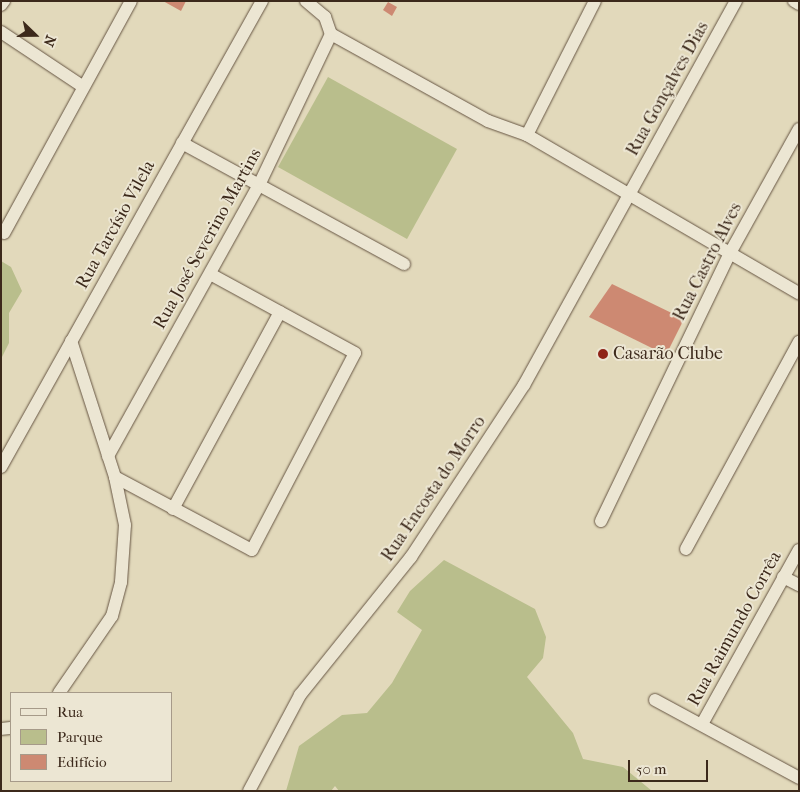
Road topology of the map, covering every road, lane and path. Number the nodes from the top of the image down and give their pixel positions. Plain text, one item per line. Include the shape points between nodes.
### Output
1 (4, 1) edge
2 (131, 1) edge
3 (262, 1) edge
4 (306, 1) edge
5 (595, 1) edge
6 (736, 1) edge
7 (794, 1) edge
8 (799, 4) edge
9 (1, 5) edge
10 (1, 32) edge
11 (331, 34) junction
12 (82, 86) junction
13 (799, 129) edge
14 (527, 134) junction
15 (182, 143) junction
16 (260, 183) junction
17 (630, 195) junction
18 (4, 234) dead end
19 (730, 253) junction
20 (404, 264) dead end
21 (210, 274) junction
22 (799, 293) edge
23 (280, 312) junction
24 (71, 341) junction
25 (799, 342) edge
26 (108, 456) junction
27 (1, 467) edge
28 (115, 477) junction
29 (173, 509) junction
30 (601, 521) dead end
31 (686, 549) dead end
32 (799, 550) edge
33 (784, 578) junction
34 (799, 585) edge
35 (60, 692) edge
36 (655, 700) dead end
37 (702, 724) junction
38 (799, 778) edge
39 (249, 791) edge

1 - 9 street
2 - 12 street
3 - 15 street, Rua Tarcísio Vilela
4 - 11 street via 325,17
5 - 14 street
6 - 17 street, Rua Gonçalves Dias
7 - 8 street
10 - 12 street
11 - 14 street via 488,121
11 - 16 street, Rua José Severino Martins
12 - 18 street
13 - 19 street, Rua Castro Alves
14 - 17 street
15 - 16 street
15 - 24 street, Rua Tarcísio Vilela
16 - 20 street
16 - 21 street, Rua José Severino Martins
17 - 19 street
17 - 39 street, Rua Encosta do Morro via 494,432 411,557 300,695
19 - 22 street
19 - 30 street, Rua Castro Alves
21 - 23 street
21 - 26 street, Rua José Severino Martins
23 - 29 street
23 - 29 street via 355,353 252,550
24 - 26 street
24 - 27 street, Rua Tarcísio Vilela
25 - 31 street
26 - 28 street
28 - 29 street
28 - 35 street via 124,525 116,602 108,627
32 - 33 street, Rua Raimundo Corrêa
33 - 34 street
33 - 37 street, Rua Raimundo Corrêa
36 - 37 street
37 - 38 street

